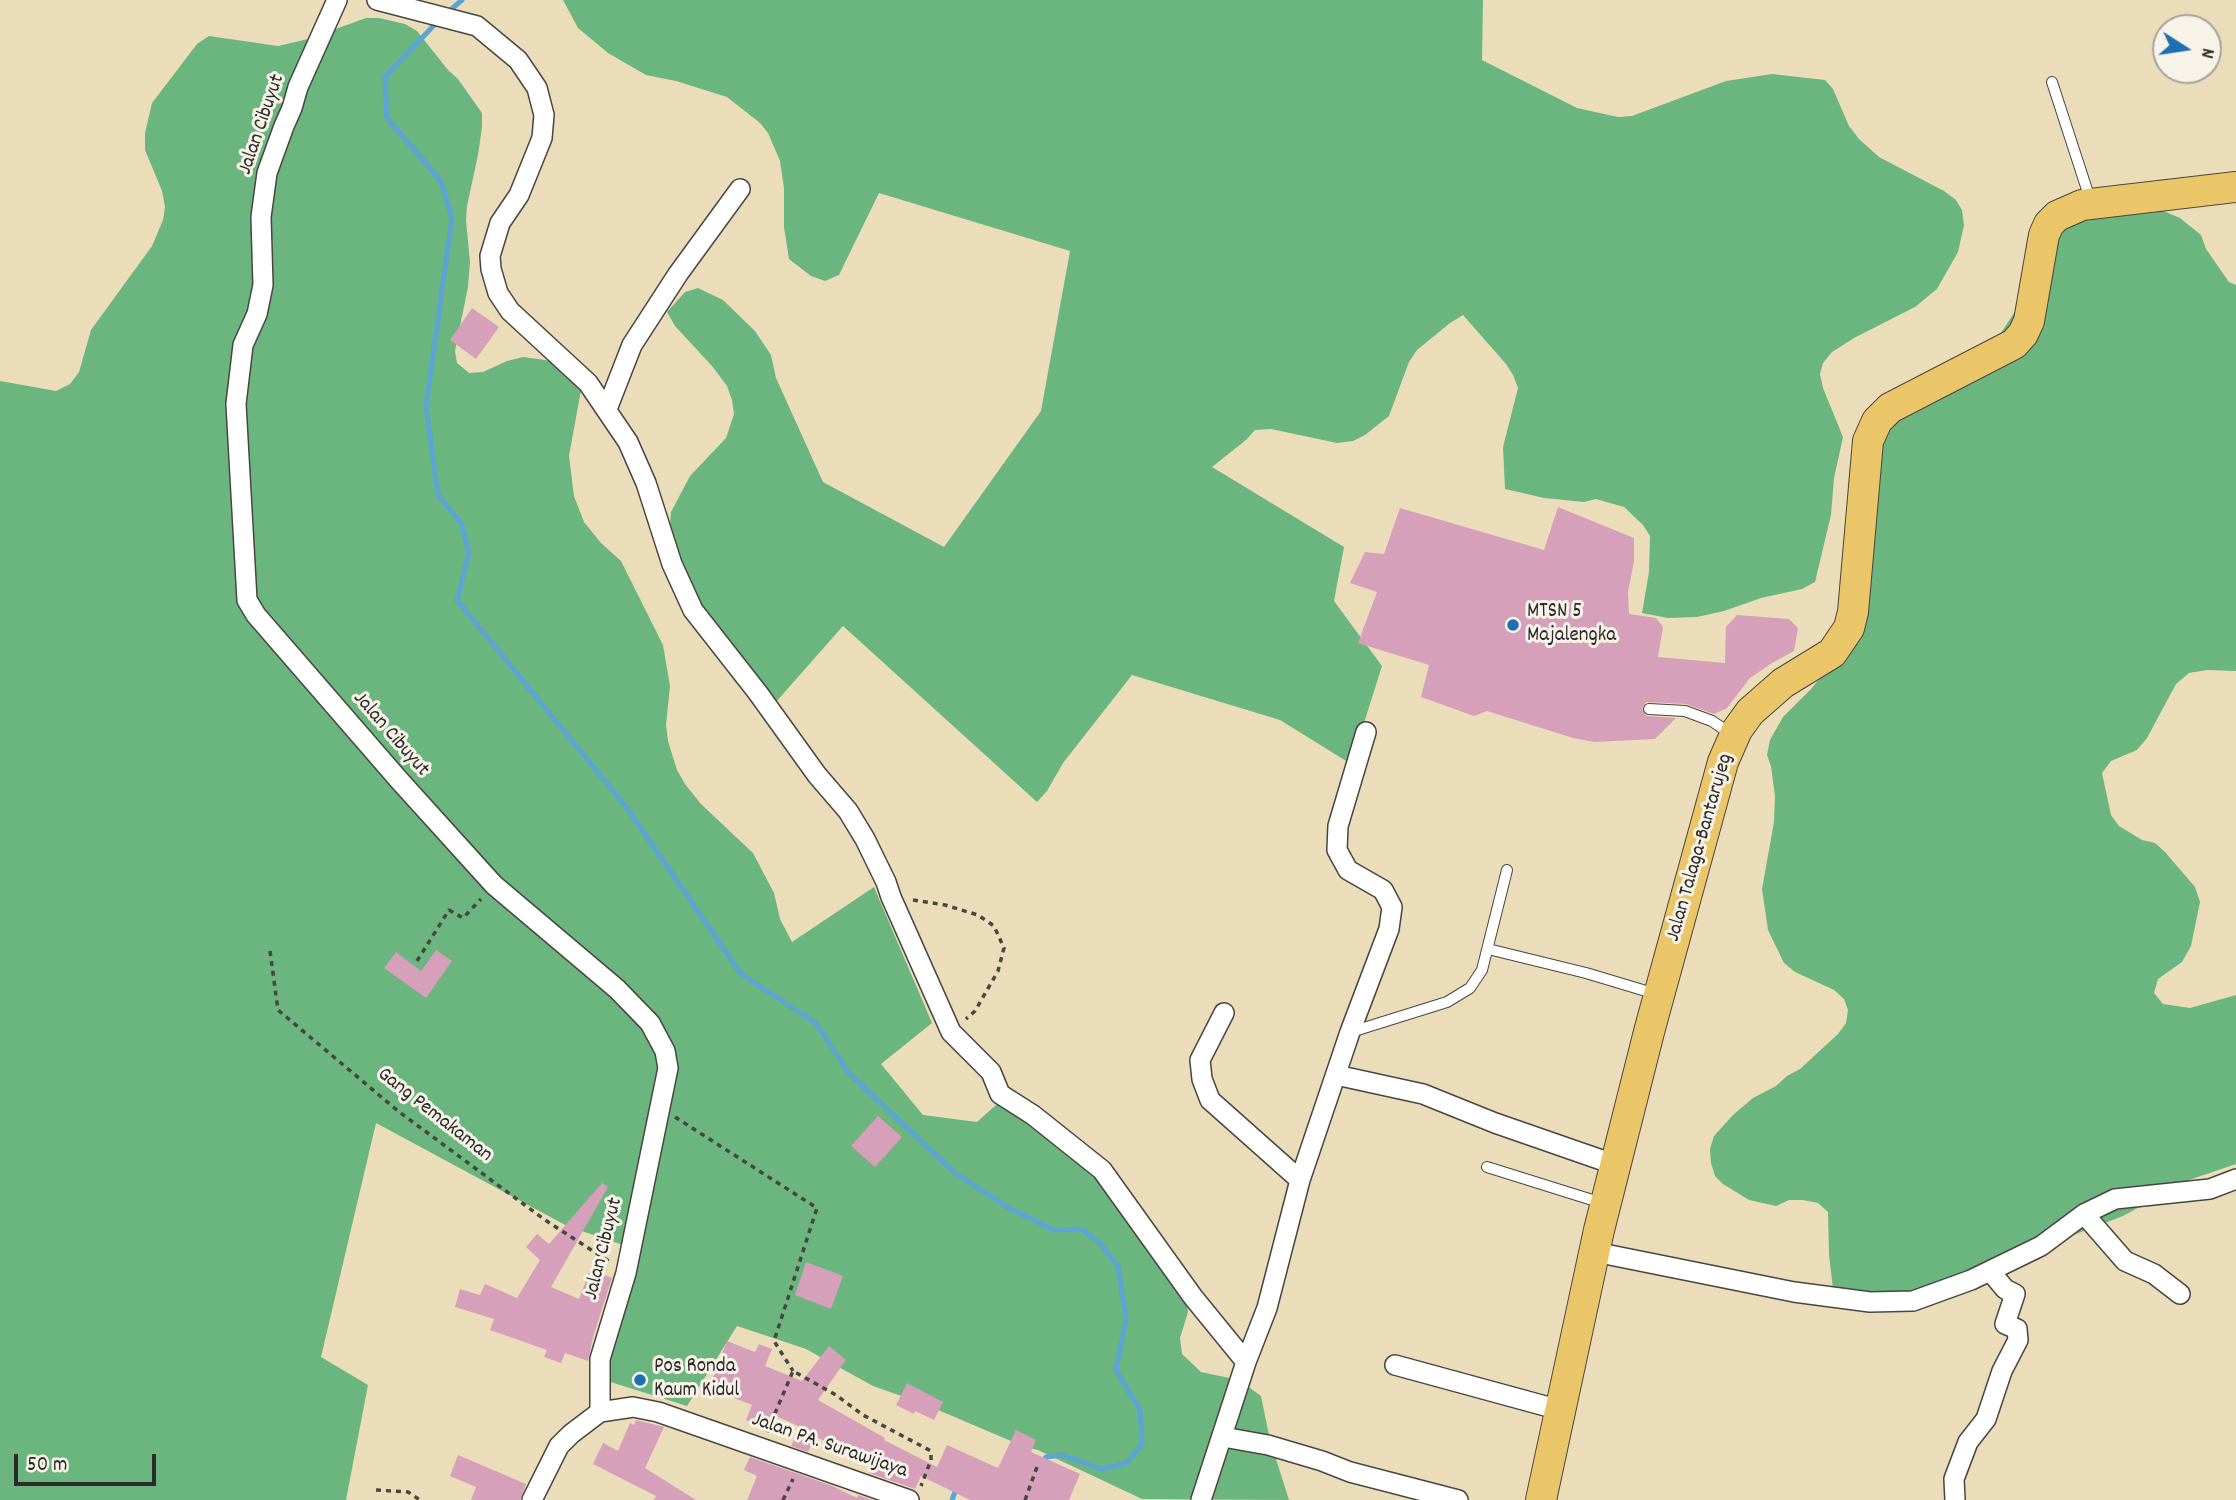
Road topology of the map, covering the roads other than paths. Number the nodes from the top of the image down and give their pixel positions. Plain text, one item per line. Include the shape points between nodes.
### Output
1 (337, 0) edge
2 (377, 0) edge
3 (2052, 82) dead end
4 (2236, 187) edge
5 (740, 189) dead end
6 (2092, 204) junction
7 (607, 409) junction
8 (1649, 709) dead end
9 (1366, 732) dead end
10 (1734, 736) junction
11 (1507, 870) dead end
12 (1488, 949) junction
13 (1660, 996) junction
14 (1224, 1013) dead end
15 (1350, 1032) junction
16 (1336, 1075) junction
17 (1616, 1165) junction
18 (1488, 1167) dead end
19 (1300, 1180) junction
20 (2235, 1180) edge
21 (1606, 1204) junction
22 (2084, 1214) junction
23 (1595, 1252) junction
24 (1990, 1271) junction
25 (2180, 1294) dead end
26 (1247, 1362) junction
27 (1395, 1365) dead end
28 (1560, 1410) junction
29 (600, 1412) junction
30 (1223, 1437) junction
31 (914, 1495) edge
32 (884, 1496) edge
33 (532, 1500) edge
34 (1201, 1500) edge
35 (1458, 1500) edge
36 (1541, 1500) edge
37 (1955, 1500) edge

1 - 29 street, Jalan Cibuyut via 298,87 267,173 261,217 263,285 243,345 236,404 247,600 494,885 578,954 650,1023 665,1051 668,1068 626,1273 600,1359
2 - 7 street via 477,26 518,60 537,88 544,115 542,138 519,195 500,223 490,256 494,282 510,311 581,375
3 - 6 lane
4 - 6 main road, Jalan Talaga-Bantarujeg
5 - 7 street via 632,345
6 - 10 main road, Jalan Talaga-Bantarujeg via 2049,223 2029,321 2014,344 1890,408 1877,421 1868,441 1849,628 1832,653 1783,682 1750,712
7 - 26 street via 633,452 693,610 848,811 951,1032 991,1072 1000,1094 1102,1170
8 - 10 lane via 1685,710
9 - 15 street via 1338,825 1337,850 1348,870 1383,890 1392,907 1389,929
10 - 13 main road, Jalan Talaga-Bantarujeg
11 - 12 lane
12 - 13 lane
12 - 15 lane via 1470,988 1447,1002
13 - 17 main road, Jalan Talaga-Bantarujeg
14 - 19 street via 1200,1060 1210,1100
15 - 16 street
16 - 17 street via 1423,1094
16 - 19 street
17 - 21 main road, Jalan Talaga-Bantarujeg
18 - 21 lane
19 - 26 street via 1267,1308
20 - 22 street via 2210,1189 2115,1199
21 - 23 main road, Jalan Talaga-Bantarujeg
22 - 24 street via 2041,1246
22 - 25 street via 2125,1261 2154,1274
23 - 24 street via 1794,1292 1870,1302 1913,1301
23 - 28 main road, Jalan Talaga-Bantarujeg
24 - 37 street via 2015,1294 2005,1324 2017,1329 2018,1340 1986,1419 1968,1442 1954,1479
26 - 30 street
27 - 28 street
28 - 36 main road, Jalan Talaga-Bantarujeg
29 - 32 street, Jalan PA. Surawijaya via 633,1407 658,1412
29 - 33 street, Jalan PA. Surawijaya via 559,1446
30 - 34 street
30 - 35 street via 1268,1445
31 - 32 street, Jalan PA. Surawijaya

